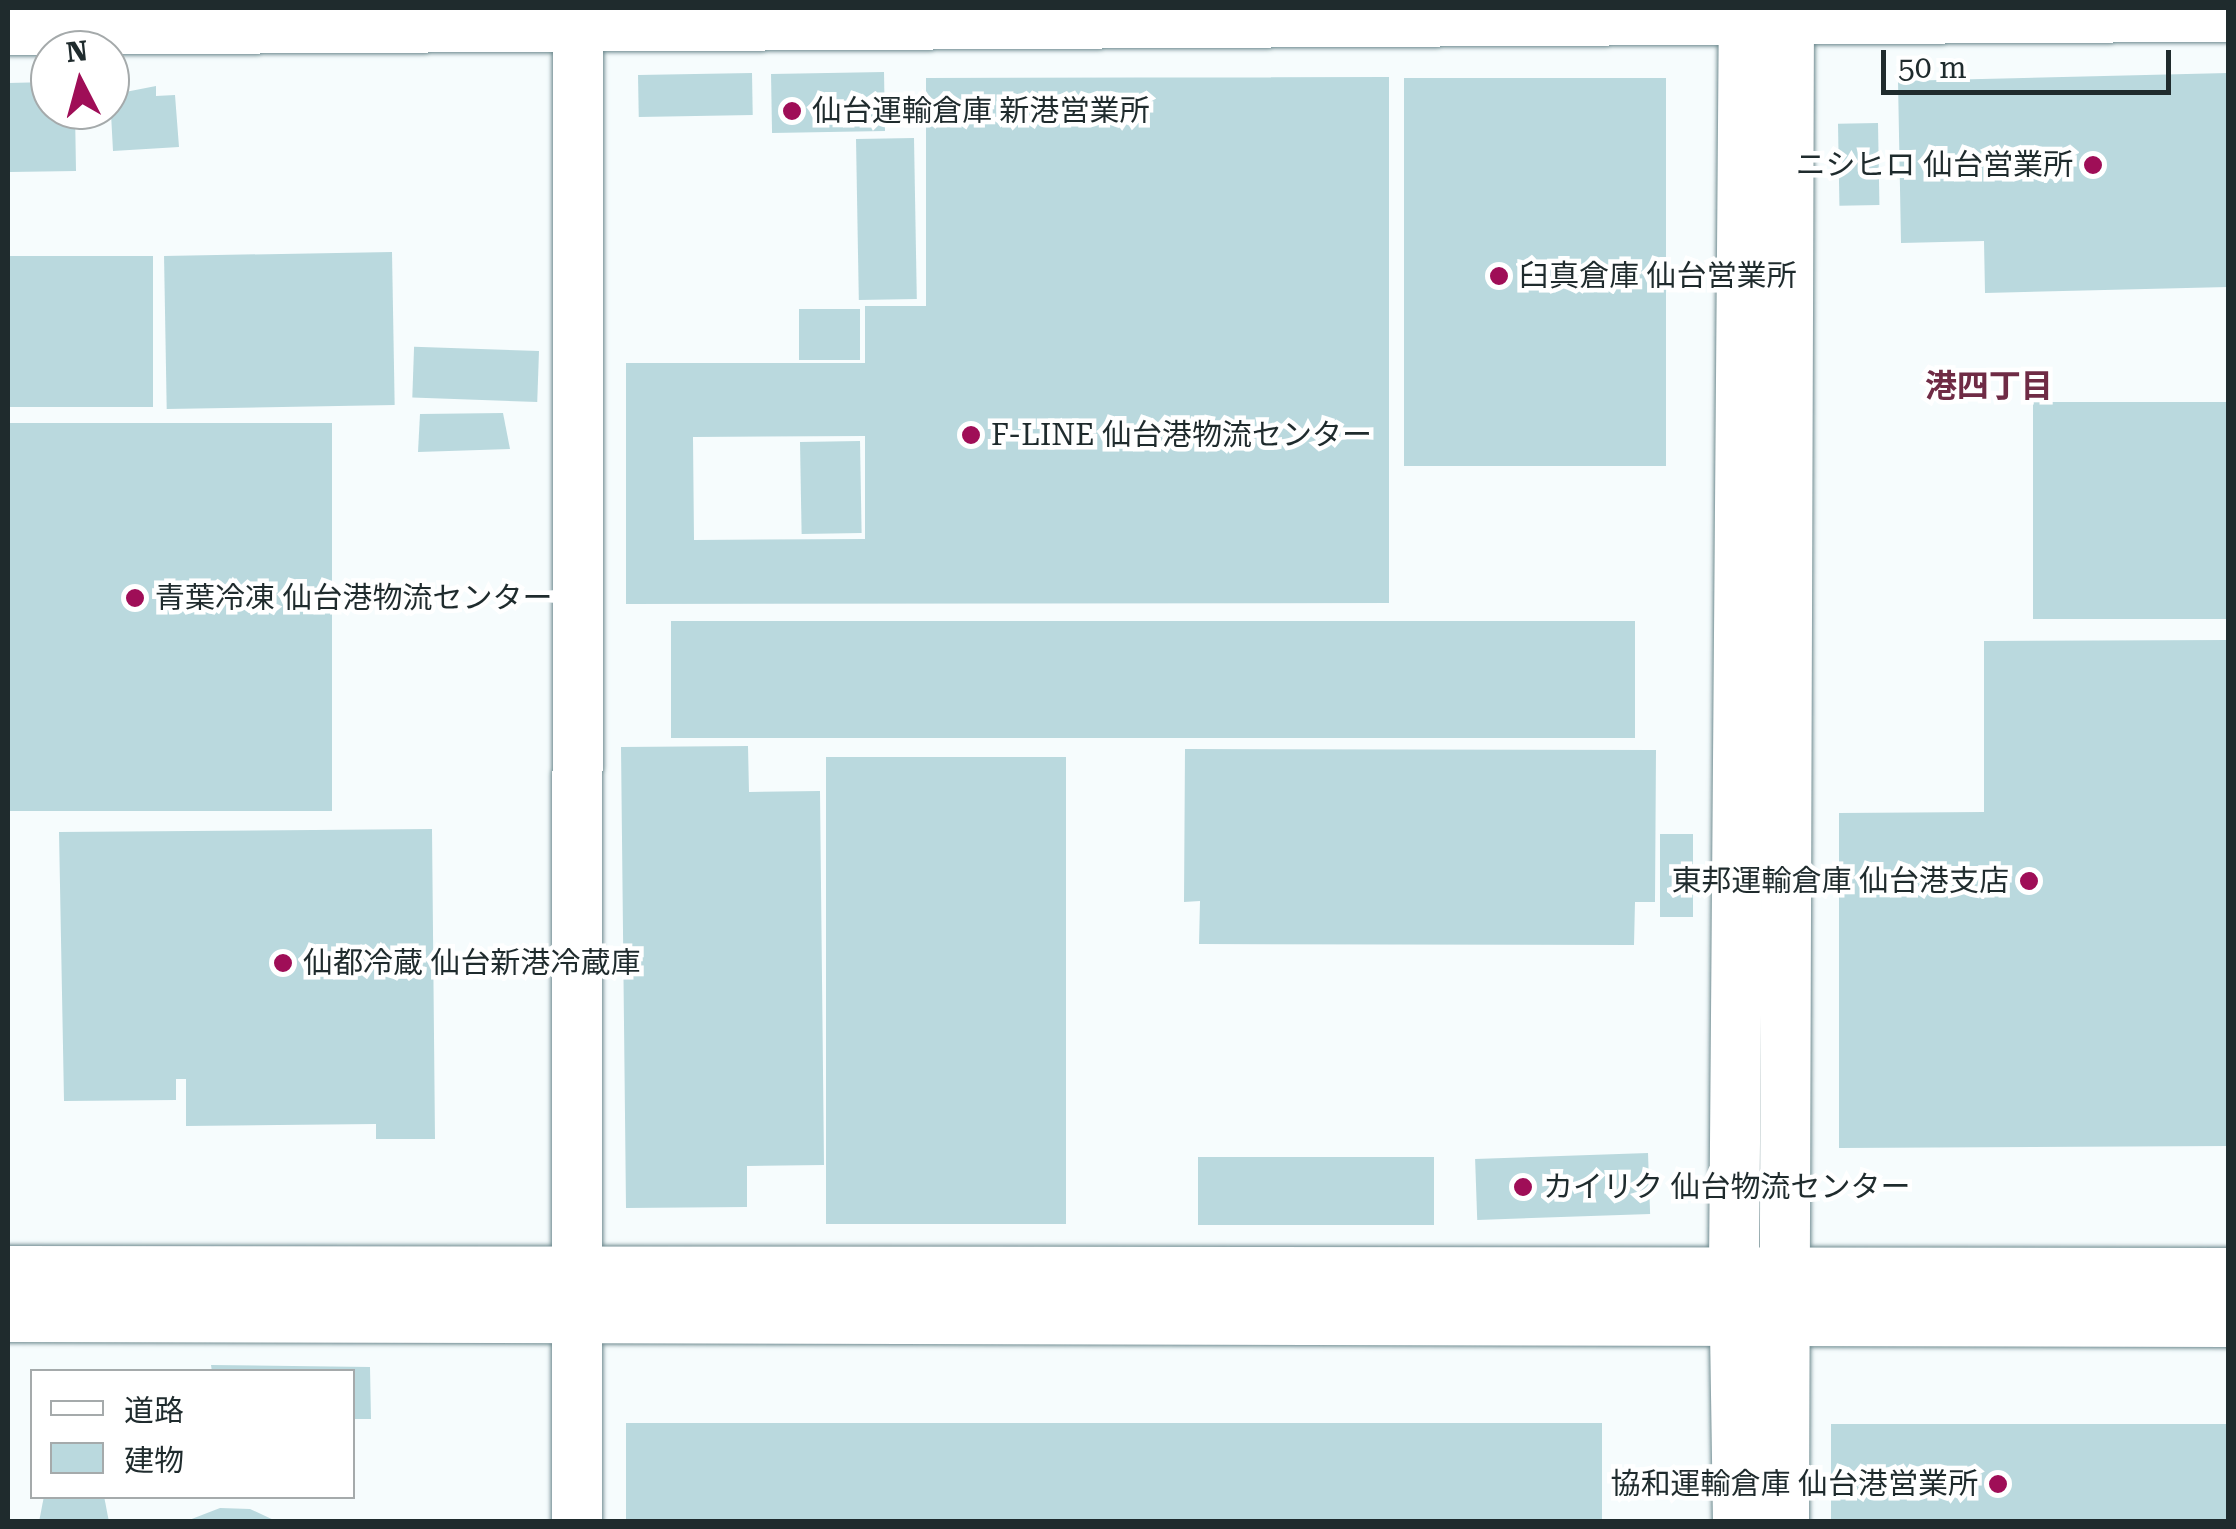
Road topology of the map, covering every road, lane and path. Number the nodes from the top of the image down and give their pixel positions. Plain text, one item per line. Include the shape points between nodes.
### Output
1 (1768, 14) edge
2 (578, 17) edge
3 (2228, 17) edge
4 (8, 30) edge
5 (1734, 1270) junction
6 (1785, 1270) junction
7 (8, 1271) edge
8 (2228, 1273) edge
9 (576, 1298) junction
10 (8, 1318) edge
11 (1786, 1321) junction
12 (1736, 1322) junction
13 (2228, 1322) edge
14 (577, 1522) edge
15 (1738, 1522) edge
16 (1784, 1522) edge

1 - 2 street
1 - 3 street
1 - 5 street
1 - 6 street
2 - 4 street
2 - 9 street
5 - 6 street
5 - 9 street
5 - 12 street
6 - 8 street
6 - 11 street
7 - 9 street
9 - 10 street
9 - 12 street
9 - 14 street
11 - 12 street
11 - 13 street
11 - 16 street
12 - 15 street

